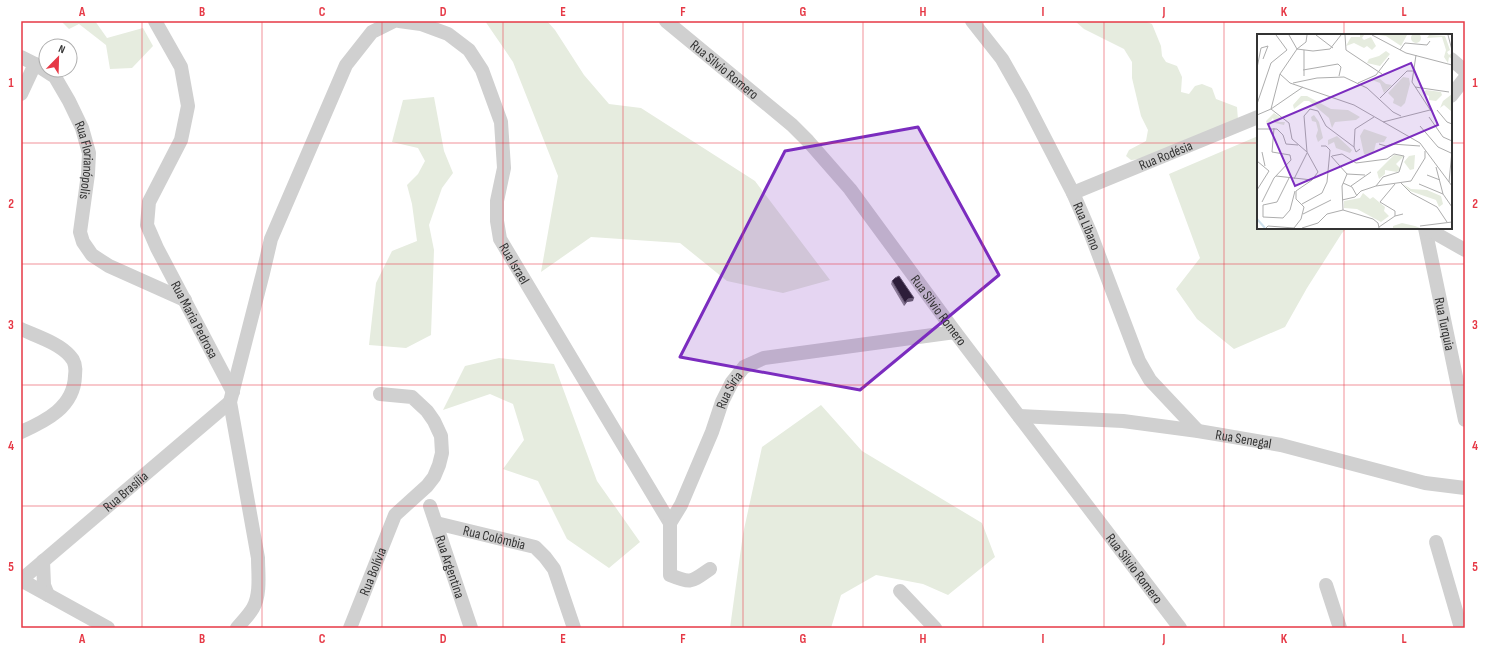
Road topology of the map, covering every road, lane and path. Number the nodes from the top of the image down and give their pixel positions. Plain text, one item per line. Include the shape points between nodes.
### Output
1 (156, 21) edge
2 (394, 21) edge
3 (399, 21) edge
4 (666, 21) edge
5 (972, 21) edge
6 (21, 57) edge
7 (1452, 60) edge
8 (35, 64) junction
9 (1465, 71) edge
10 (1465, 78) edge
11 (21, 94) edge
12 (1452, 95) edge
13 (1257, 118) edge
14 (1073, 193) junction
15 (1426, 229) edge
16 (1428, 229) edge
17 (1465, 250) edge
18 (185, 300) junction
19 (21, 329) edge
20 (955, 332) junction
21 (380, 394) dead end
22 (232, 398) junction
23 (1018, 416) junction
24 (1465, 420) edge
25 (1198, 431) junction
26 (21, 432) edge
27 (1465, 488) edge
28 (430, 506) dead end
29 (436, 523) junction
30 (670, 523) junction
31 (1436, 542) dead end
32 (43, 561) junction
33 (710, 569) dead end
34 (21, 580) edge
35 (1326, 585) dead end
36 (900, 591) dead end
37 (48, 595) junction
38 (108, 628) edge
39 (237, 628) edge
40 (350, 628) edge
41 (471, 628) edge
42 (574, 628) edge
43 (936, 628) edge
44 (1180, 628) edge
45 (1340, 628) edge
46 (1461, 628) edge

1 - 18 street, Rua Maria Pedrosa via 181,67 188,106 181,140 149,202 147,225
2 - 22 street via 372,32 346,65 339,79 271,239
3 - 30 street, Rua Israel via 421,24 448,34 469,50 482,70 501,122 504,168 498,194 500,239
4 - 20 street, Rua Silvio Romero via 808,141 850,189
5 - 14 street, Rua Libano via 1002,59
6 - 8 street, Rua Florianópolis
7 - 9 street
8 - 11 street
8 - 18 street, Rua Florianópolis via 55,77 82,128 89,153 80,232 83,242 92,255 109,266
10 - 12 street
13 - 14 street, Rua Rodésia
14 - 25 street, Rua Libano via 1140,361 1150,380
15 - 24 street, Rua Turquia
16 - 17 street
18 - 22 street, Rua Maria Pedrosa
19 - 26 street via 54,344 70,356 76,367 75,387 63,406 45,421
20 - 23 street, Rua Silvio Romero
20 - 30 street, Rua Síria via 764,358 744,367 732,382 722,402 681,505
21 - 40 street, Rua Bolívia via 412,397 427,411 440,436 442,453 434,477 396,515
22 - 32 street, Rua Brasília
22 - 39 street, Rua Maria Pedrosa via 258,558 254,608
23 - 25 street, Rua Senegal via 1123,421
23 - 44 street, Rua Silvio Romero
25 - 27 street, Rua Senegal via 1281,446 1425,483
28 - 29 street, Rua Argentina
29 - 41 street, Rua Argentina
29 - 42 street, Rua Colômbia via 535,548 554,569
30 - 33 street via 670,576 686,582 696,579
31 - 46 street
32 - 34 street, Rua Brasília
32 - 37 street via 44,585
34 - 37 street
35 - 45 street
36 - 43 street
37 - 38 street

